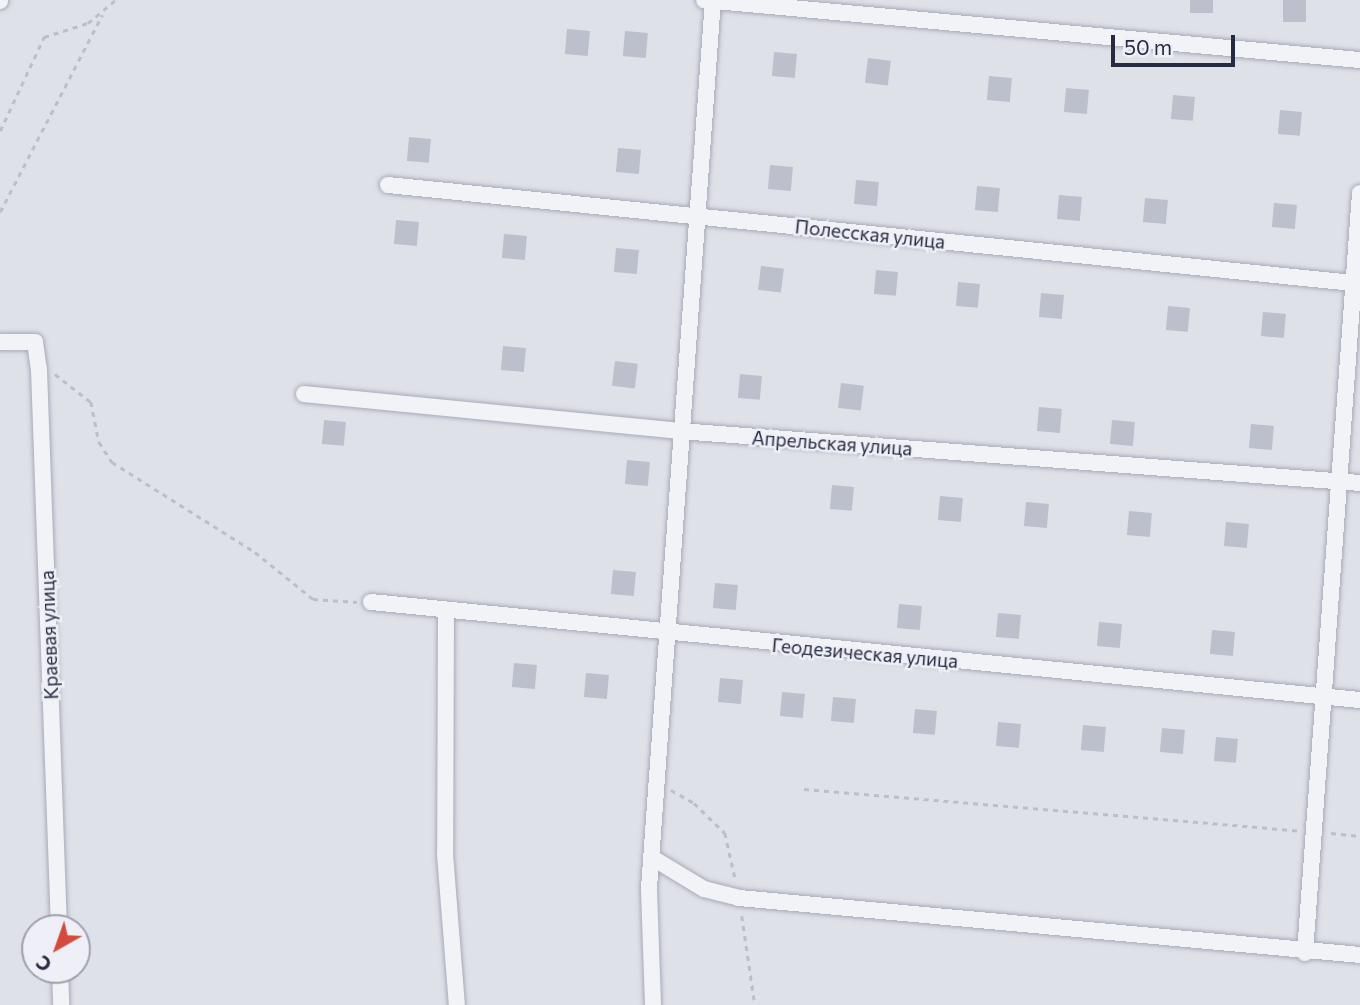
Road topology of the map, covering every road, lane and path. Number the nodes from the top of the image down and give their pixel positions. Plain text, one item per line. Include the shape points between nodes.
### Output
1 (115, 0) edge
2 (709, 0) edge
3 (102, 15) junction
4 (1360, 60) edge
5 (0, 131) edge
6 (388, 185) dead end
7 (1360, 193) edge
8 (0, 212) edge
9 (696, 217) junction
10 (1353, 283) junction
11 (0, 342) edge
12 (40, 370) junction
13 (304, 394) dead end
14 (680, 431) junction
15 (1342, 481) junction
16 (1360, 483) edge
17 (371, 602) joint
18 (446, 610) junction
19 (665, 634) junction
20 (1326, 697) junction
21 (1360, 700) edge
22 (804, 789) dead end
23 (1315, 832) junction
24 (1360, 836) edge
25 (651, 857) junction
26 (59, 914) edge
27 (1305, 953) junction
28 (1360, 955) edge
29 (60, 984) edge
30 (61, 1005) edge
31 (457, 1005) edge
32 (653, 1005) edge

1 - 3 path
2 - 4 street
2 - 9 street
3 - 5 path via 44,37
3 - 8 path
6 - 9 street, Полесская улица
7 - 10 street
9 - 10 street, Полесская улица
9 - 14 street
10 - 15 street
11 - 12 street, Краевая улица via 35,342
12 - 17 path via 63,376 85,395 99,442 112,462 163,499 255,552 313,599
12 - 26 street, Краевая улица
13 - 14 street, Апрельская улица
14 - 15 street, Апрельская улица
14 - 19 street
15 - 16 street, Апрельская улица
15 - 20 street
17 - 18 street, Геодезическая улица
18 - 19 street, Геодезическая улица
18 - 31 street via 442,655 445,854
19 - 20 street, Геодезическая улица
19 - 25 street
20 - 21 street, Геодезическая улица
20 - 23 street
22 - 23 path
23 - 24 path
23 - 27 street
25 - 27 street via 704,889 739,898
25 - 32 street
27 - 28 street
29 - 30 street

